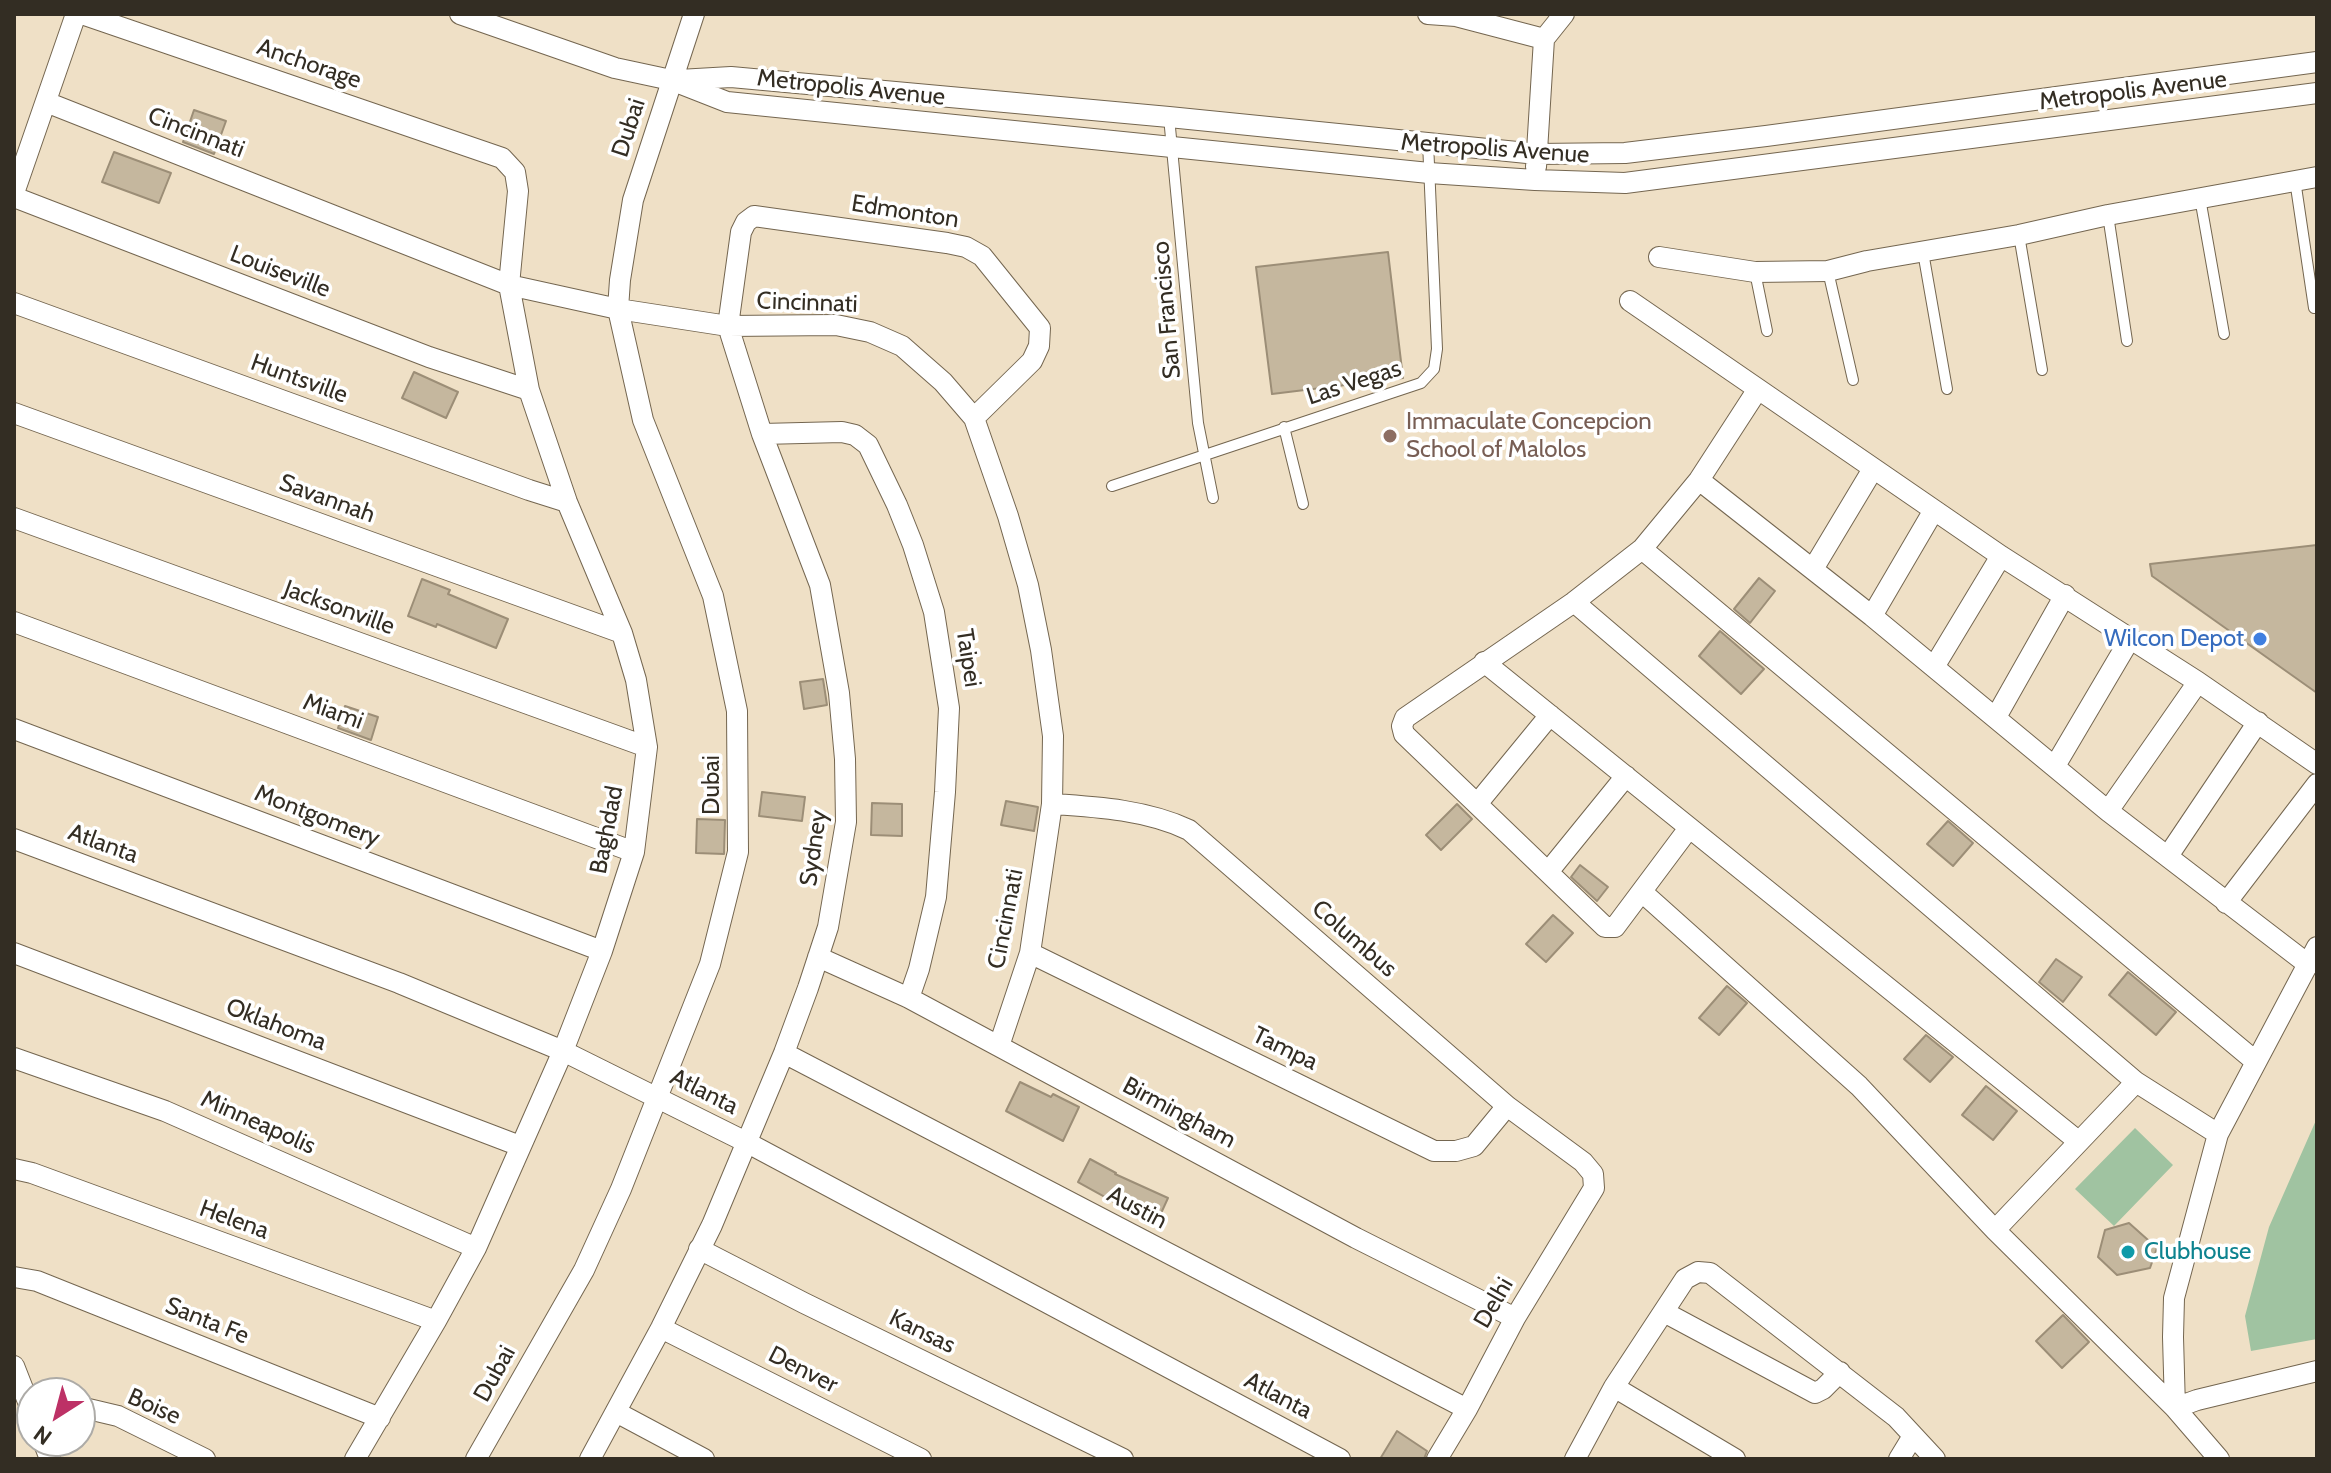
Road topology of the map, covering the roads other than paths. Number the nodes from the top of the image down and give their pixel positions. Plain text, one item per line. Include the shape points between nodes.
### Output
1 (79, 14) edge
2 (460, 14) edge
3 (694, 14) edge
4 (1428, 14) edge
5 (1564, 14) edge
6 (1457, 15) edge
7 (1544, 39) junction
8 (2317, 62) edge
9 (671, 80) junction
10 (2317, 93) edge
11 (46, 102) junction
12 (1169, 117) junction
13 (1428, 142) junction
14 (1171, 146) junction
15 (1537, 154) junction
16 (515, 172) joint
17 (1429, 173) junction
18 (2317, 177) edge
19 (1535, 180) junction
20 (2295, 180) junction
21 (14, 195) edge
22 (2200, 198) junction
23 (2108, 215) junction
24 (754, 216) joint
25 (2019, 235) junction
26 (1923, 252) junction
27 (1659, 257) dead end
28 (1828, 271) junction
29 (1755, 272) junction
30 (509, 285) junction
31 (1630, 301) dead end
32 (14, 303) edge
33 (2314, 308) dead end
34 (618, 309) junction
35 (728, 326) junction
36 (1767, 331) dead end
37 (2224, 334) dead end
38 (2127, 341) dead end
39 (2042, 370) dead end
40 (1853, 380) dead end
41 (1758, 389) junction
42 (1947, 389) dead end
43 (529, 390) junction
44 (14, 413) edge
45 (974, 418) junction
46 (1284, 427) junction
47 (762, 434) junction
48 (1204, 455) junction
49 (1873, 469) junction
50 (1699, 480) junction
51 (1112, 486) dead end
52 (1213, 498) dead end
53 (567, 502) junction
54 (1303, 504) dead end
55 (1934, 510) junction
56 (14, 518) edge
57 (1642, 549) junction
58 (2001, 556) junction
59 (1813, 569) junction
60 (2065, 595) junction
61 (1574, 602) junction
62 (1872, 616) junction
63 (14, 622) edge
64 (622, 633) junction
65 (2130, 639) junction
66 (1484, 662) junction
67 (1934, 667) junction
68 (2198, 682) junction
69 (1550, 715) junction
70 (1996, 717) junction
71 (2258, 722) junction
72 (14, 729) edge
73 (647, 747) junction
74 (2317, 764) edge
75 (2055, 766) junction
76 (1626, 776) junction
77 (2317, 784) edge
78 (1052, 804) junction
79 (1477, 804) junction
80 (2108, 811) junction
81 (1689, 828) junction
82 (14, 839) edge
83 (634, 852) junction
84 (2168, 856) junction
85 (1548, 872) junction
86 (1642, 892) junction
87 (2226, 903) junction
88 (602, 951) junction
89 (14, 953) edge
90 (1030, 953) junction
91 (2313, 956) edge
92 (818, 957) junction
93 (909, 998) junction
94 (999, 1046) junction
95 (563, 1051) junction
96 (784, 1053) junction
97 (14, 1058) edge
98 (2255, 1061) junction
99 (2136, 1082) junction
100 (658, 1098) junction
101 (1507, 1106) junction
102 (2218, 1134) junction
103 (2078, 1141) junction
104 (746, 1142) junction
105 (520, 1146) junction
106 (14, 1169) edge
107 (1593, 1174) joint
108 (1995, 1230) junction
109 (476, 1248) junction
110 (699, 1249) junction
111 (14, 1277) edge
112 (1664, 1312) junction
113 (1515, 1318) junction
114 (436, 1321) junction
115 (661, 1328) junction
116 (2317, 1371) edge
117 (1840, 1372) junction
118 (1614, 1387) junction
119 (2175, 1408) junction
120 (1467, 1409) junction
121 (96, 1411) edge
122 (616, 1412) junction
123 (380, 1418) junction
124 (1913, 1436) junction
125 (205, 1459) edge
126 (355, 1459) edge
127 (476, 1459) edge
128 (590, 1459) edge
129 (704, 1459) edge
130 (921, 1459) edge
131 (1123, 1459) edge
132 (1340, 1459) edge
133 (1437, 1459) edge
134 (1575, 1459) edge
135 (1735, 1459) edge
136 (1899, 1459) edge
137 (1935, 1459) edge
138 (2219, 1459) edge

1 - 11 street
1 - 16 street, Anchorage via 502,158
2 - 9 street, Metropolis Avenue via 615,68
3 - 9 street, Dubai
4 - 6 street
5 - 7 street
6 - 7 street
7 - 15 street
8 - 15 street, Metropolis Avenue via 1719,142 1625,153
9 - 12 street, Metropolis Avenue via 731,77
9 - 14 street, Metropolis Avenue via 727,102
9 - 34 street, Dubai via 633,200
10 - 19 street, Metropolis Avenue via 1625,183
11 - 21 street
11 - 30 street, Cincinnati
12 - 13 street, Metropolis Avenue
12 - 14 lane, San Francisco
13 - 15 street, Metropolis Avenue
13 - 17 lane, Las Vegas
14 - 17 street, Metropolis Avenue
14 - 48 lane, San Francisco
15 - 19 street
16 - 30 street, Baghdad via 518,191
17 - 19 street, Metropolis Avenue
17 - 46 lane, Las Vegas via 1434,369 1421,383
18 - 20 street
20 - 22 street
20 - 33 lane
21 - 43 street, Louiseville via 429,357
22 - 23 street
22 - 37 lane
23 - 25 street
23 - 38 lane
24 - 35 street, Sydney via 741,232
24 - 45 street, Edmonton via 947,243 982,256 1040,328 1040,337 1032,361
25 - 26 street
25 - 39 lane
26 - 28 street
26 - 42 lane
27 - 29 street
28 - 29 street
28 - 40 lane
29 - 36 lane
30 - 34 street, Cincinnati
30 - 43 street, Baghdad
31 - 41 street
32 - 53 street, Huntsville
34 - 35 street, Cincinnati
34 - 100 street, Dubai via 643,420 713,596 737,711 738,852 710,964
35 - 45 street, Cincinnati via 836,325 870,332 902,346
35 - 47 street, Sydney
41 - 49 street
41 - 50 street
43 - 53 street, Baghdad
44 - 64 street, Savannah
45 - 78 street, Cincinnati via 1028,585 1053,736
46 - 48 lane, Las Vegas
46 - 54 lane
47 - 92 street, Sydney via 820,585 839,693 846,822
47 - 93 street, Taipei via 842,432 868,445 902,518 934,612 949,708 945,792 936,897
48 - 51 lane, Las Vegas
48 - 52 lane, San Francisco
49 - 55 street
49 - 59 street
50 - 57 street
50 - 59 street
53 - 64 street, Baghdad
55 - 58 street
55 - 62 street
56 - 73 street, Jacksonville
57 - 61 street
57 - 98 street
58 - 60 street
58 - 67 street
59 - 62 street
60 - 65 street
60 - 70 street
61 - 66 street
61 - 99 street
62 - 67 street
63 - 83 street, Miami
64 - 73 street, Baghdad
65 - 68 street
65 - 75 street
66 - 69 street
66 - 79 street via 1405,718 1402,726 1404,734
67 - 70 street
68 - 71 street
68 - 80 street
69 - 76 street
69 - 79 street
70 - 75 street
71 - 74 street
71 - 84 street
72 - 88 street, Montgomery
73 - 83 street, Baghdad
75 - 80 street
76 - 81 street
76 - 85 street
77 - 87 street
78 - 90 street, Cincinnati
78 - 101 street, Columbus via 1157,817 1189,830
79 - 85 street
80 - 84 street
81 - 86 street
81 - 103 street
82 - 95 street, Atlanta via 399,983
83 - 88 street, Baghdad
84 - 87 street
85 - 86 street via 1605,927 1615,927
86 - 108 street via 1859,1086
87 - 91 street
88 - 95 street, Baghdad
89 - 105 street, Oklahoma
90 - 94 street, Cincinnati
90 - 101 street, Tampa via 1434,1151 1474,1146
91 - 98 street
92 - 93 street, Birmingham
92 - 96 street, Sydney
93 - 94 street, Birmingham
94 - 113 street, Birmingham
95 - 100 street, Atlanta
95 - 105 street, Baghdad
96 - 104 street, Sydney
96 - 120 street, Austin
97 - 109 street, Minneapolis via 165,1111
98 - 102 street
99 - 102 street
99 - 103 street
100 - 104 street, Atlanta
100 - 127 street, Dubai via 584,1270
101 - 107 street, Columbus
102 - 119 street via 2174,1298
103 - 108 street
104 - 110 street, Sydney
104 - 132 street, Atlanta
105 - 109 street, Baghdad
106 - 114 street, Helena
107 - 113 street, Delhi via 1594,1188
108 - 119 street
109 - 114 street, Baghdad
110 - 115 street, Sydney
110 - 131 street, Kansas
111 - 123 street, Santa Fe via 37,1281
112 - 117 street via 1815,1393
112 - 117 street via 1685,1279 1710,1273
112 - 118 street
113 - 120 street, Delhi
114 - 123 street, Baghdad
115 - 122 street, Sydney
115 - 130 street, Denver
116 - 119 street
117 - 124 street
118 - 134 street
118 - 135 street
119 - 138 street
120 - 133 street, Delhi
121 - 125 street, Boise via 118,1416
122 - 128 street, Sydney
122 - 129 street
123 - 126 street, Baghdad
124 - 136 street
124 - 137 street

